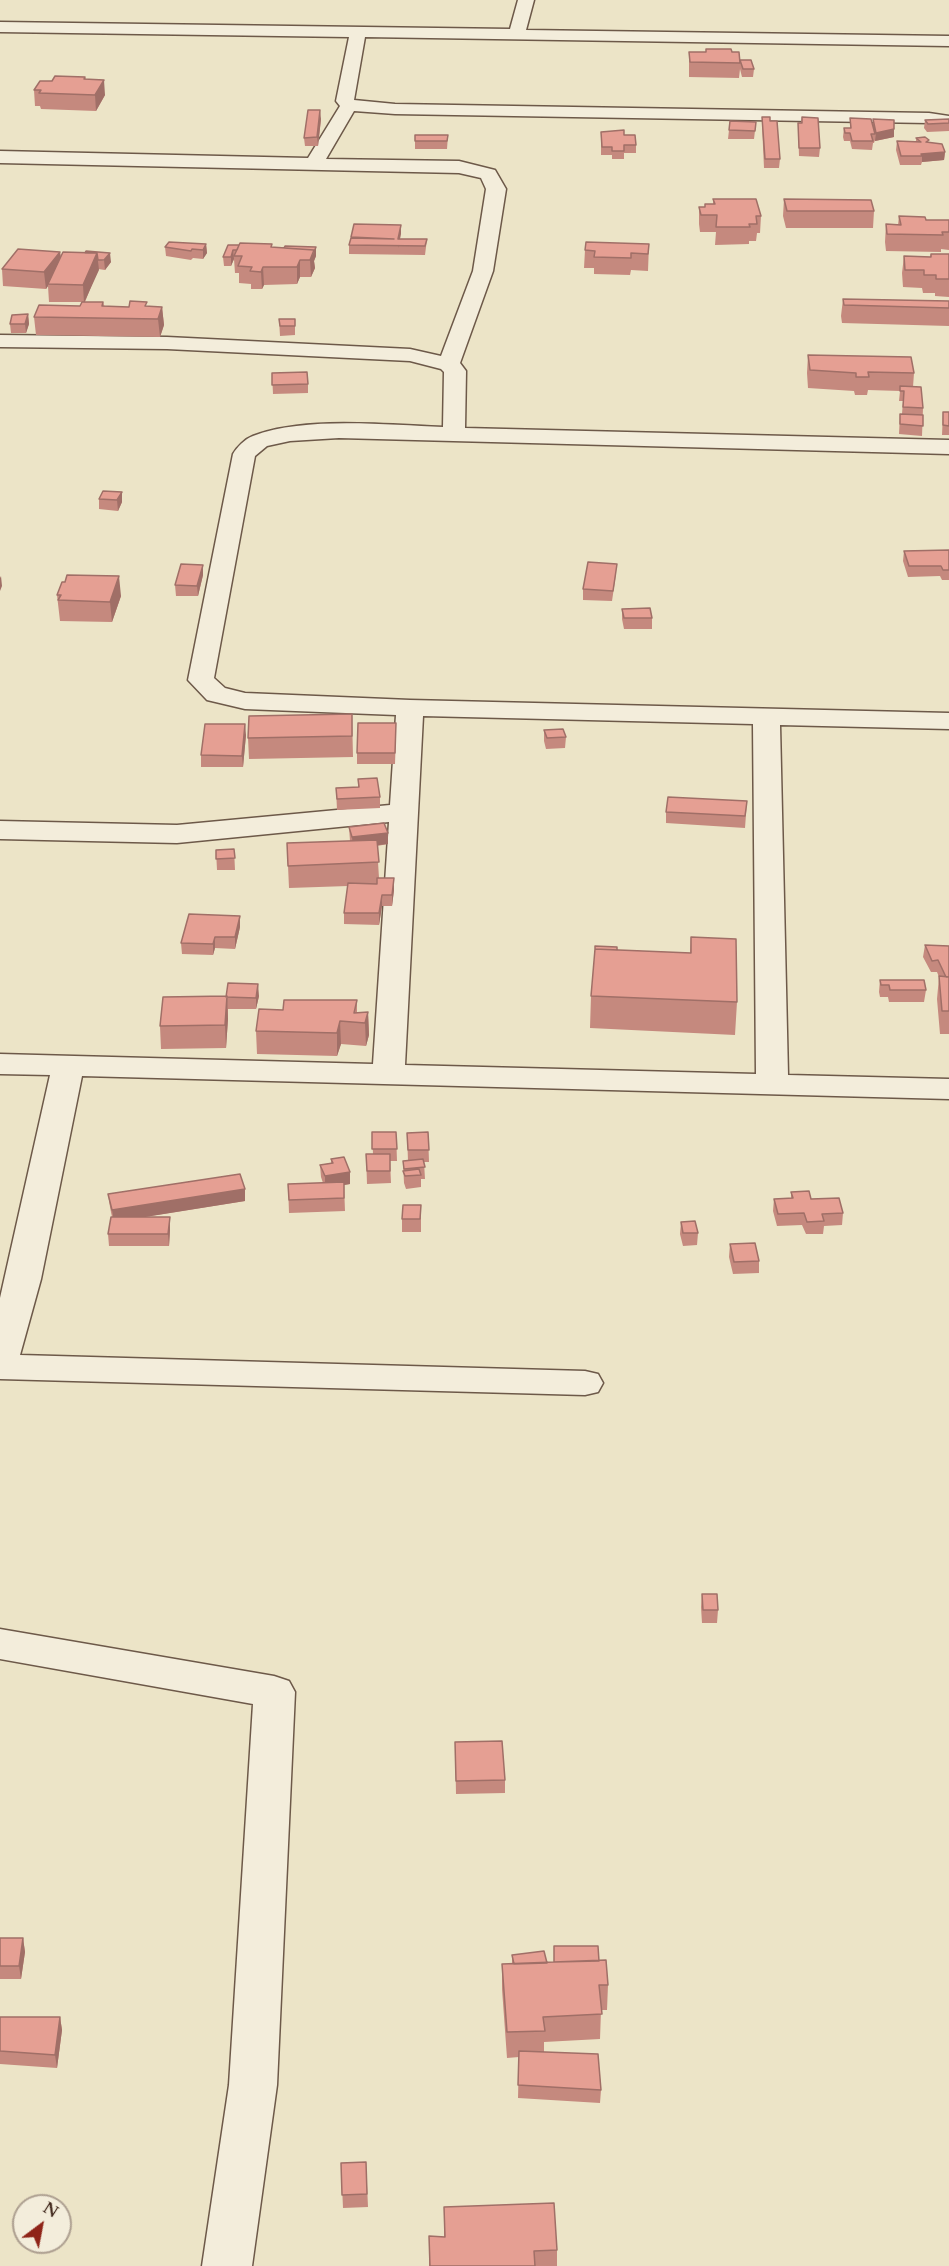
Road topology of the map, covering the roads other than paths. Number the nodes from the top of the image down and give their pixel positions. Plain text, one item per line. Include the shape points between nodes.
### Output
1 (525, 0) edge
2 (0, 27) edge
3 (358, 32) junction
4 (517, 34) junction
5 (949, 41) edge
6 (349, 105) junction
7 (949, 121) edge
8 (0, 158) edge
9 (315, 162) junction
10 (0, 341) edge
11 (449, 364) junction
12 (454, 434) junction
13 (949, 447) edge
14 (410, 708) junction
15 (766, 716) junction
16 (949, 721) edge
17 (404, 812) junction
18 (0, 830) edge
19 (0, 1064) edge
20 (68, 1066) junction
21 (388, 1074) junction
22 (772, 1084) junction
23 (949, 1089) edge
24 (0, 1365) edge
25 (585, 1383) dead end
26 (0, 1644) edge
27 (227, 2266) edge

1 - 4 street
2 - 3 street
3 - 4 street
3 - 6 street via 345,101
4 - 5 street
6 - 7 street
6 - 9 street
8 - 9 street
9 - 11 street via 459,167 488,174 496,189 483,271
10 - 11 street via 347,351 410,355
11 - 12 street via 455,371
12 - 13 street
12 - 14 street via 290,434 260,441 244,454 203,662 201,680 216,694 245,701
14 - 15 street
14 - 17 street
15 - 16 street
15 - 22 street
17 - 18 street via 177,834
17 - 21 street
19 - 20 street
20 - 21 street
20 - 24 street via 23,1279
21 - 22 street
22 - 23 street
24 - 25 street
26 - 27 street via 274,1692 254,2085

